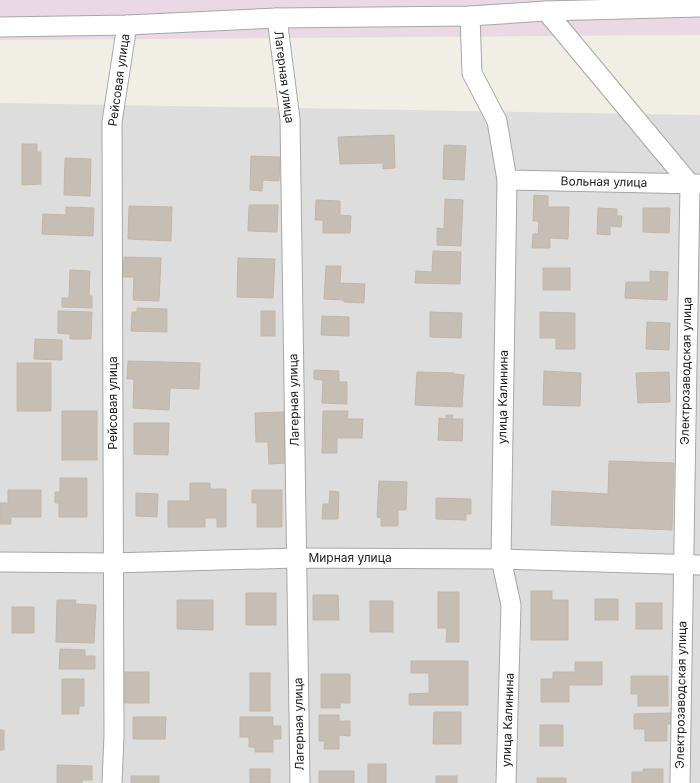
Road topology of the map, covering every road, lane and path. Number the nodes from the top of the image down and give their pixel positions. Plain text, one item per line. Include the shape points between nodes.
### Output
1 (700, 7) edge
2 (546, 11) junction
3 (470, 16) junction
4 (277, 18) junction
5 (127, 25) junction
6 (0, 26) edge
7 (507, 180) junction
8 (695, 184) edge
9 (296, 558) junction
10 (501, 559) junction
11 (0, 562) edge
12 (113, 563) junction
13 (691, 565) edge
14 (112, 783) edge
15 (300, 783) edge
16 (506, 783) edge
17 (680, 783) edge

1 - 2 street
2 - 3 street
2 - 8 street
3 - 4 street
3 - 7 street, улица Калинина via 472,73 497,121
4 - 5 street
4 - 9 street, Лагерная улица via 290,119
5 - 6 street
5 - 12 street, Рейсовая улица via 112,122
7 - 8 street, Вольная улица
7 - 10 street, улица Калинина
8 - 13 street, Электрозаводская улица
9 - 10 street, Мирная улица
9 - 12 street, Мирная улица
9 - 15 street, Лагерная улица
10 - 13 street, Мирная улица
10 - 16 street, улица Калинина via 512,605
11 - 12 street, Мирная улица
12 - 14 street, Рейсовая улица
13 - 17 street, Электрозаводская улица

